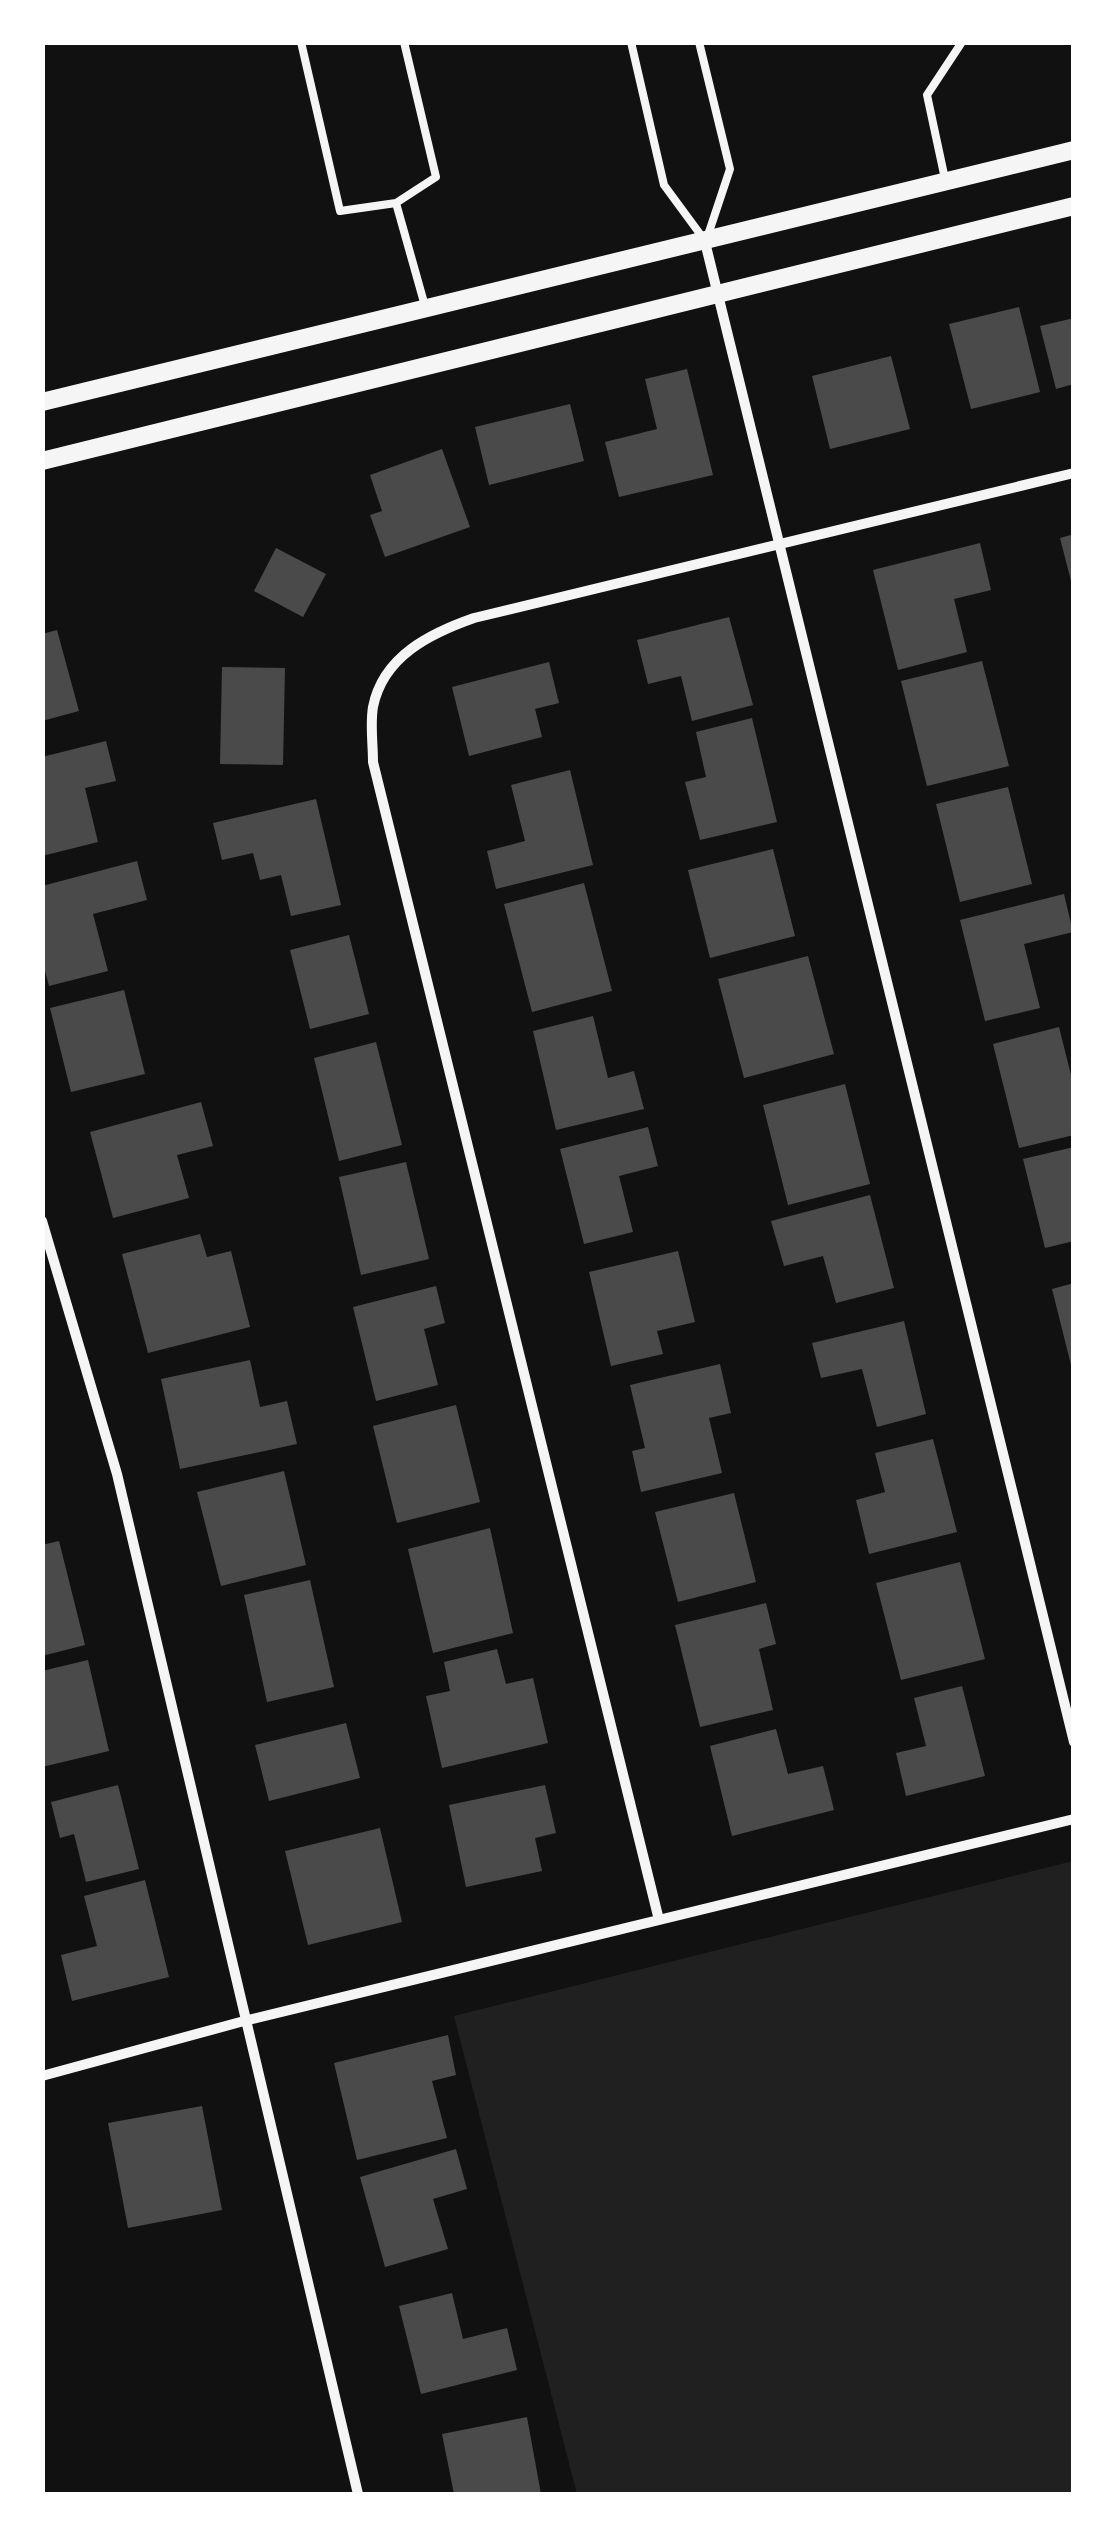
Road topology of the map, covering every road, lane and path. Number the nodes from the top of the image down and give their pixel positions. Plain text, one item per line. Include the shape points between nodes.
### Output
1 (301, 42) edge
2 (404, 42) edge
3 (631, 42) edge
4 (699, 42) edge
5 (962, 42) edge
6 (1074, 150) edge
7 (946, 184) junction
8 (396, 203) junction
9 (1074, 206) edge
10 (706, 242) junction
11 (718, 296) junction
12 (426, 310) junction
13 (42, 402) edge
14 (42, 461) edge
15 (1074, 474) edge
16 (782, 543) junction
17 (42, 1221) edge
18 (1074, 1742) edge
19 (1074, 1819) edge
20 (659, 1920) junction
21 (244, 2022) junction
22 (42, 2076) edge
23 (358, 2494) edge

1 - 8 lane via 340,211
2 - 8 lane via 436,176
3 - 10 lane via 664,185
4 - 10 lane via 730,169
5 - 7 lane via 928,94
6 - 7 street
7 - 10 street
8 - 12 lane
9 - 11 street
10 - 11 street
10 - 12 street
11 - 14 street
11 - 16 street
12 - 13 street
15 - 16 street
16 - 18 street
16 - 20 street via 432,633 398,658 374,705 373,762
17 - 21 street via 117,1474
19 - 20 street
20 - 21 street
21 - 22 street
21 - 23 street

